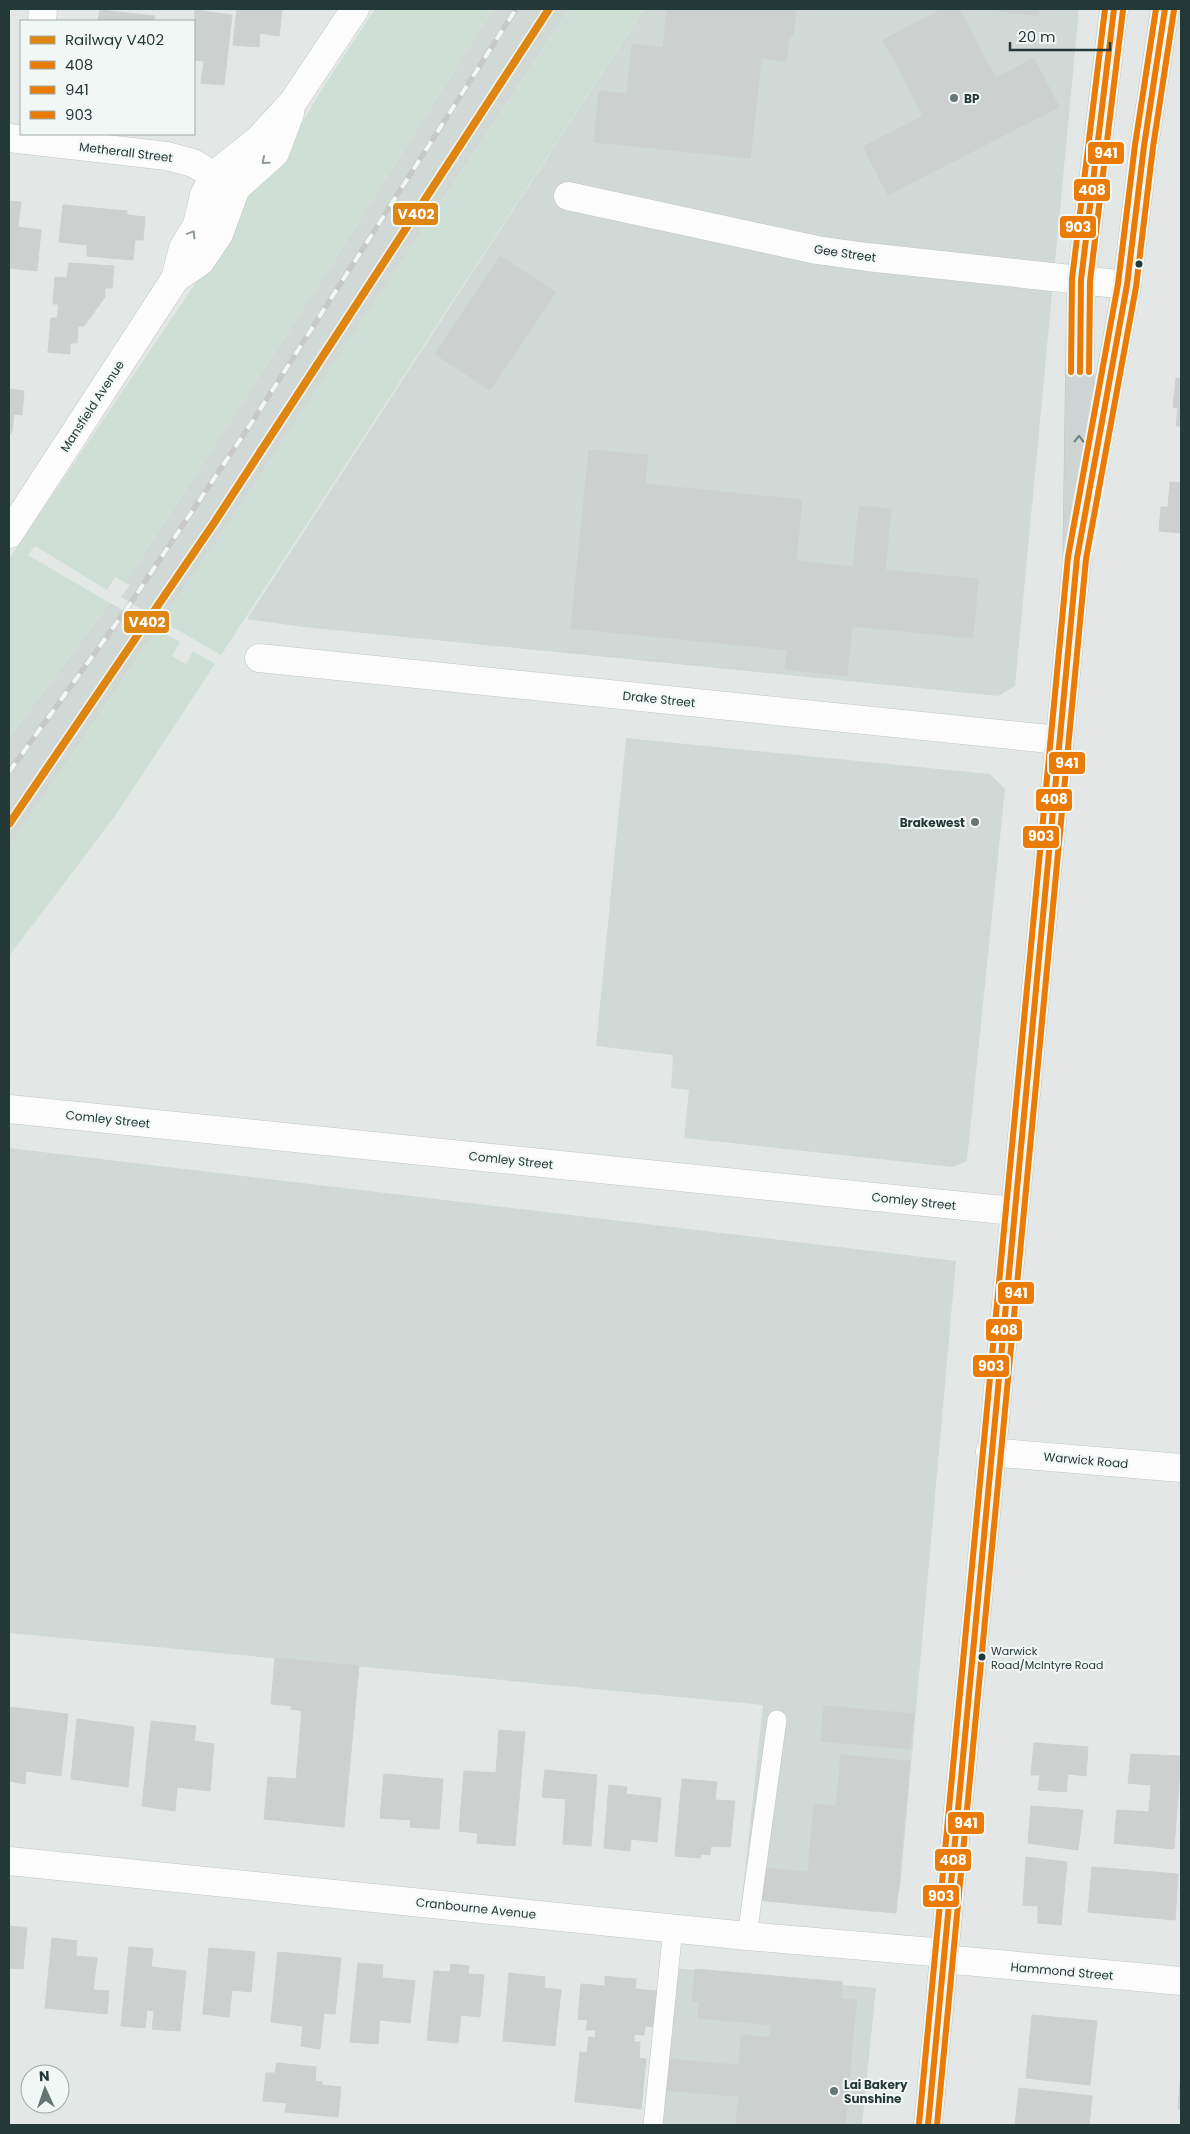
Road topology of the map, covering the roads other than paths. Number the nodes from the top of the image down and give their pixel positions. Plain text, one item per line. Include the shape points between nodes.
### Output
1 (355, 9) edge
2 (1114, 9) edge
3 (1165, 9) edge
4 (24, 137) edge
5 (225, 182) junction
6 (568, 196) dead end
7 (1081, 280) junction
8 (1127, 285) junction
9 (9, 534) edge
10 (1077, 558) junction
11 (259, 658) dead end
12 (1059, 740) junction
13 (9, 1109) edge
14 (1013, 1211) junction
15 (990, 1452) junction
16 (1181, 1468) edge
17 (777, 1720) dead end
18 (9, 1861) edge
19 (673, 1928) junction
20 (747, 1936) junction
21 (944, 1956) junction
22 (1181, 1981) edge
23 (653, 2125) edge
24 (928, 2125) edge

1 - 5 street, Mansfield Avenue via 293,102 275,153
2 - 7 main road
3 - 8 main road
4 - 5 street, Metherall Street via 168,156 193,163
5 - 9 street, Mansfield Avenue via 219,234 200,262 175,279
6 - 7 street, Gee Street via 817,250
7 - 8 street, Gee Street
10 -> 7 main road
8 - 10 main road
10 - 12 main road
11 - 12 street, Drake Street
12 - 14 main road
13 - 14 street, Comley Street
14 - 15 main road
15 - 16 street, Warwick Road
15 - 21 main road
17 - 20 lane
18 - 19 street, Cranbourne Avenue
19 - 20 street, Cranbourne Avenue
19 - 23 lane
20 - 21 street, Cranbourne Avenue
21 - 22 street, Hammond Street
21 - 24 main road

